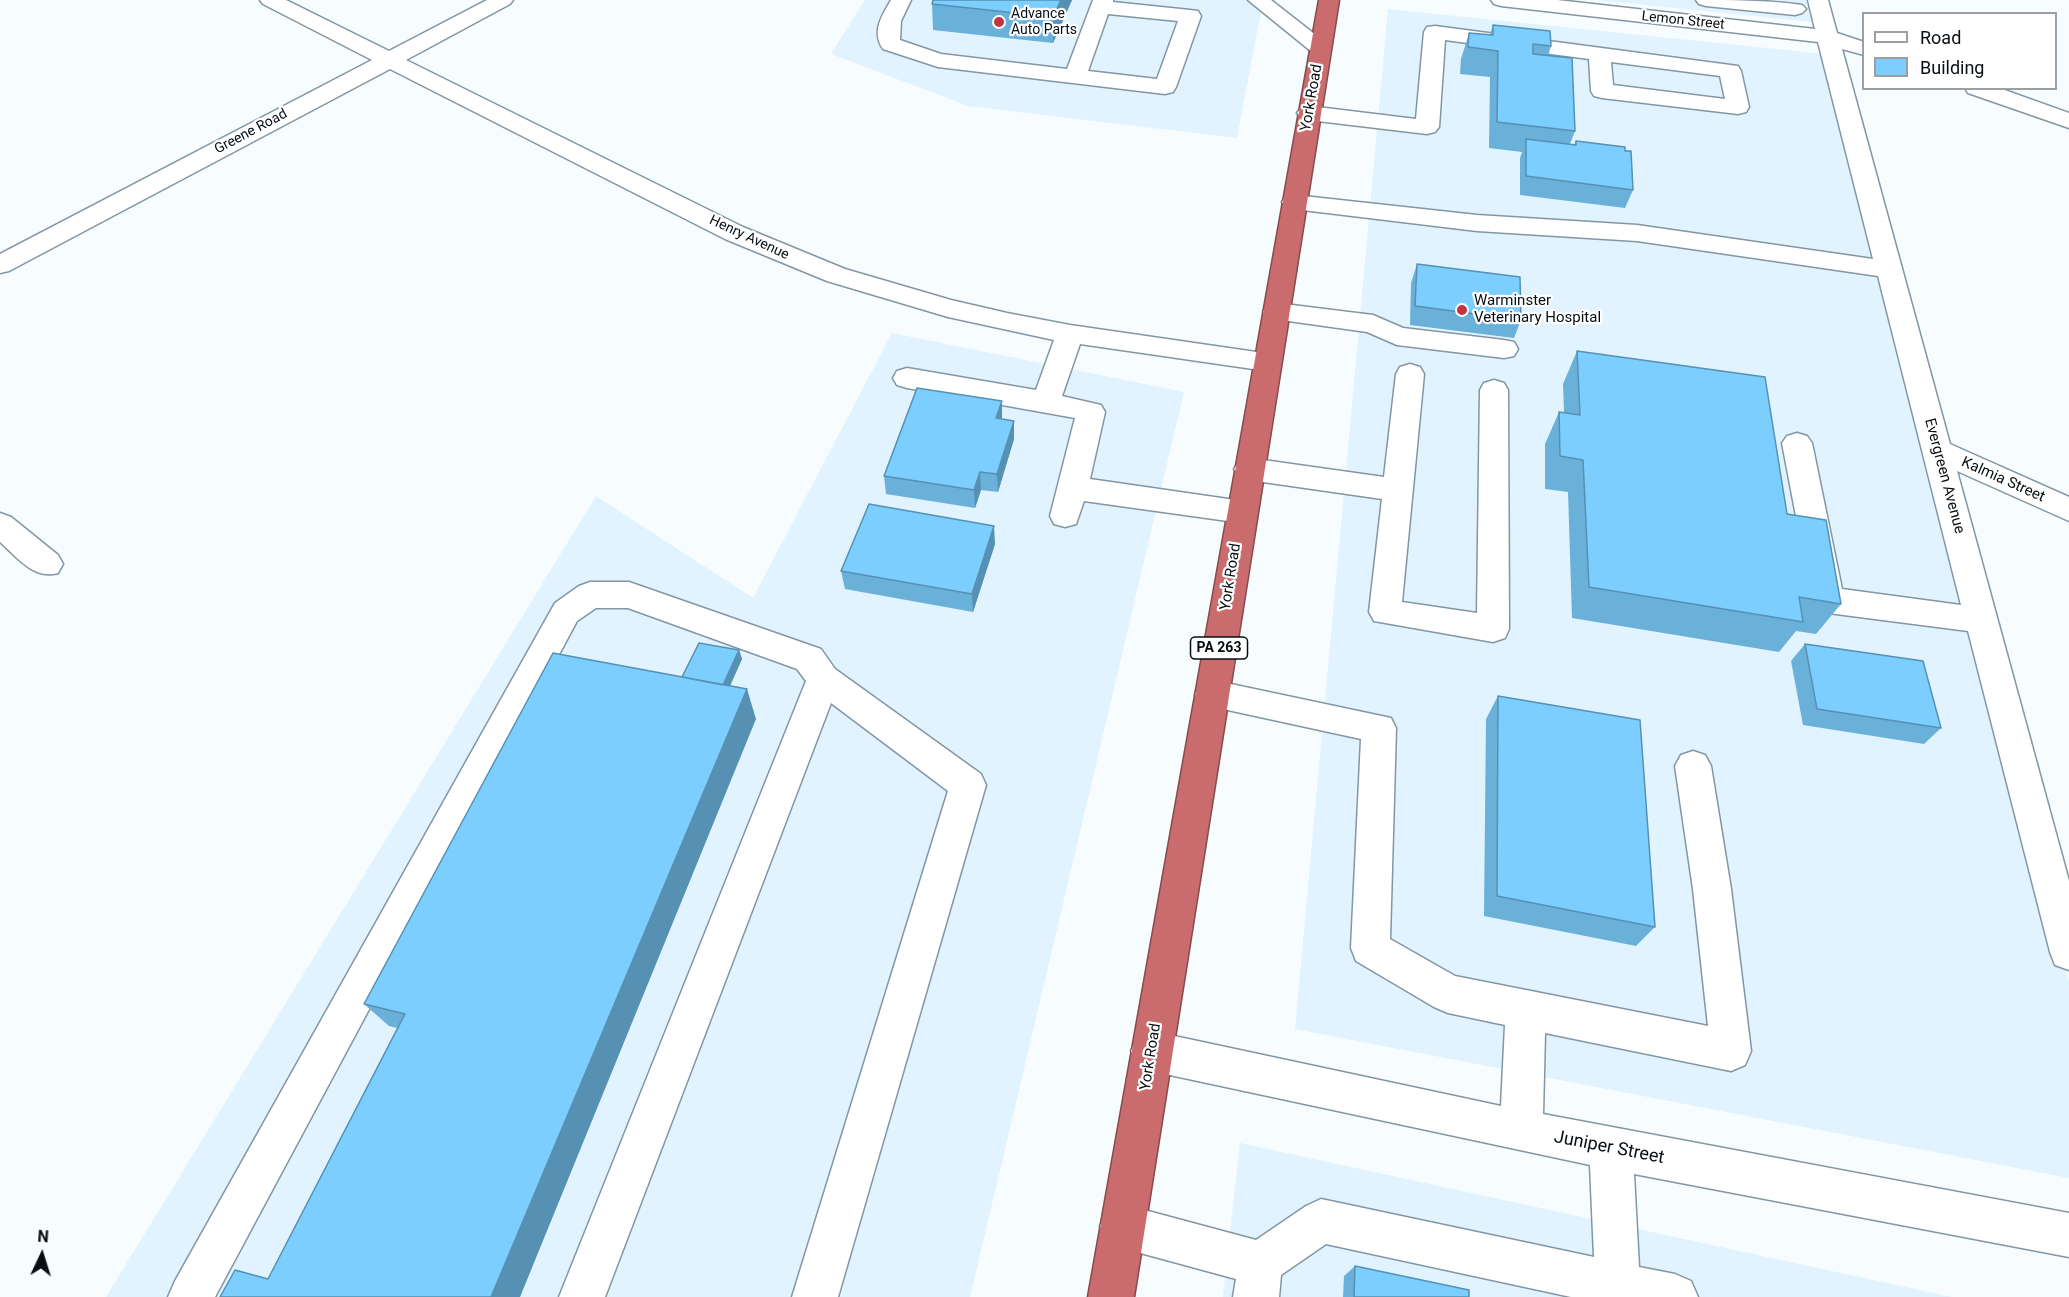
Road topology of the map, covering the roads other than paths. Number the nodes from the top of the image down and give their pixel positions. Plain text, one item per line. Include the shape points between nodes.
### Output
1 (270, 0) edge
2 (503, 0) edge
3 (901, 0) edge
4 (1258, 0) edge
5 (1329, 0) edge
6 (1501, 0) edge
7 (1688, 0) edge
8 (1706, 0) edge
9 (1528, 2) edge
10 (1102, 3) edge
11 (1806, 5) edge
12 (1564, 7) junction
13 (1691, 21) junction
14 (1827, 37) junction
15 (1320, 47) junction
16 (1561, 48) junction
17 (1862, 49) edge
18 (1600, 54) junction
19 (390, 60) junction
20 (1075, 77) junction
21 (1982, 90) edge
22 (1310, 113) junction
23 (2069, 121) edge
24 (1294, 202) junction
25 (0, 265) edge
26 (1889, 269) junction
27 (1276, 312) junction
28 (1070, 334) junction
29 (1504, 349) dead end
30 (1267, 362) junction
31 (1410, 374) dead end
32 (908, 378) dead end
33 (1494, 390) dead end
34 (1046, 402) junction
35 (1797, 443) dead end
36 (1937, 450) junction
37 (1249, 469) junction
38 (1397, 490) junction
39 (2069, 510) edge
40 (1242, 512) junction
41 (0, 525) edge
42 (47, 564) dead end
43 (1982, 620) junction
44 (823, 679) junction
45 (1212, 694) junction
46 (1693, 766) dead end
47 (2069, 952) edge
48 (1526, 1010) junction
49 (1151, 1052) junction
50 (1521, 1131) junction
51 (1611, 1148) junction
52 (1122, 1226) junction
53 (2069, 1234) edge
54 (1258, 1280) edge
55 (1618, 1291) edge
56 (191, 1297) edge
57 (582, 1297) edge
58 (815, 1297) edge
59 (1111, 1297) edge
60 (1675, 1297) edge

1 - 19 street, Henry Avenue
2 - 19 street, Greene Road
3 - 20 street via 889,24 887,35 891,44 938,60
4 - 15 street
5 - 15 highway, York Road / PA 263
6 - 9 street, Lemon Street
7 - 13 street
8 - 11 street
9 - 12 street, Lemon Street
10 - 20 street
10 - 20 street via 1191,16 1165,87
11 - 14 street, Evergreen Avenue
12 - 13 street, Lemon Street
12 - 16 street
13 - 14 street, Lemon Street
14 - 17 street, Lemon Street
14 - 26 street, Evergreen Avenue
15 - 22 highway, York Road / PA 263
16 - 18 street
16 - 22 street via 1435,32 1427,127
18 - 18 street via 1602,91 1738,107 1730,71
19 - 25 street, Greene Road
19 - 28 street, Henry Avenue via 783,255 948,308
21 - 23 street
22 - 24 highway, York Road / PA 263
24 - 26 street via 1477,223 1637,232
24 - 27 highway, York Road / PA 263
26 - 36 street, Evergreen Avenue
27 - 29 street via 1373,324 1397,336
27 - 30 highway, York Road / PA 263
28 - 30 street, Henry Avenue
28 - 34 street
30 - 37 highway, York Road / PA 263
31 - 38 street
32 - 34 street
33 - 38 street via 1493,629 1385,612
34 - 40 street via 1090,412 1069,502
35 - 43 street via 1828,600
36 - 39 street, Kalmia Street
36 - 43 street, Evergreen Avenue
37 - 38 street
37 - 40 highway, York Road / PA 263
40 - 45 highway, York Road / PA 263
41 - 42 street
43 - 47 street, Evergreen Avenue
44 - 56 street via 809,659 629,595 590,595 566,612
44 - 57 street
44 - 58 street via 968,785
45 - 48 street via 1379,728 1370,948 1448,994
45 - 49 highway, York Road / PA 263
46 - 48 street via 1731,1051
48 - 50 street
49 - 50 street, Juniper Street
49 - 52 highway, York Road / PA 263
50 - 51 street, Juniper Street
51 - 53 street, Juniper Street
51 - 55 street
52 - 54 street
52 - 59 highway, York Road / PA 263
54 - 55 street via 1321,1221
55 - 60 street

